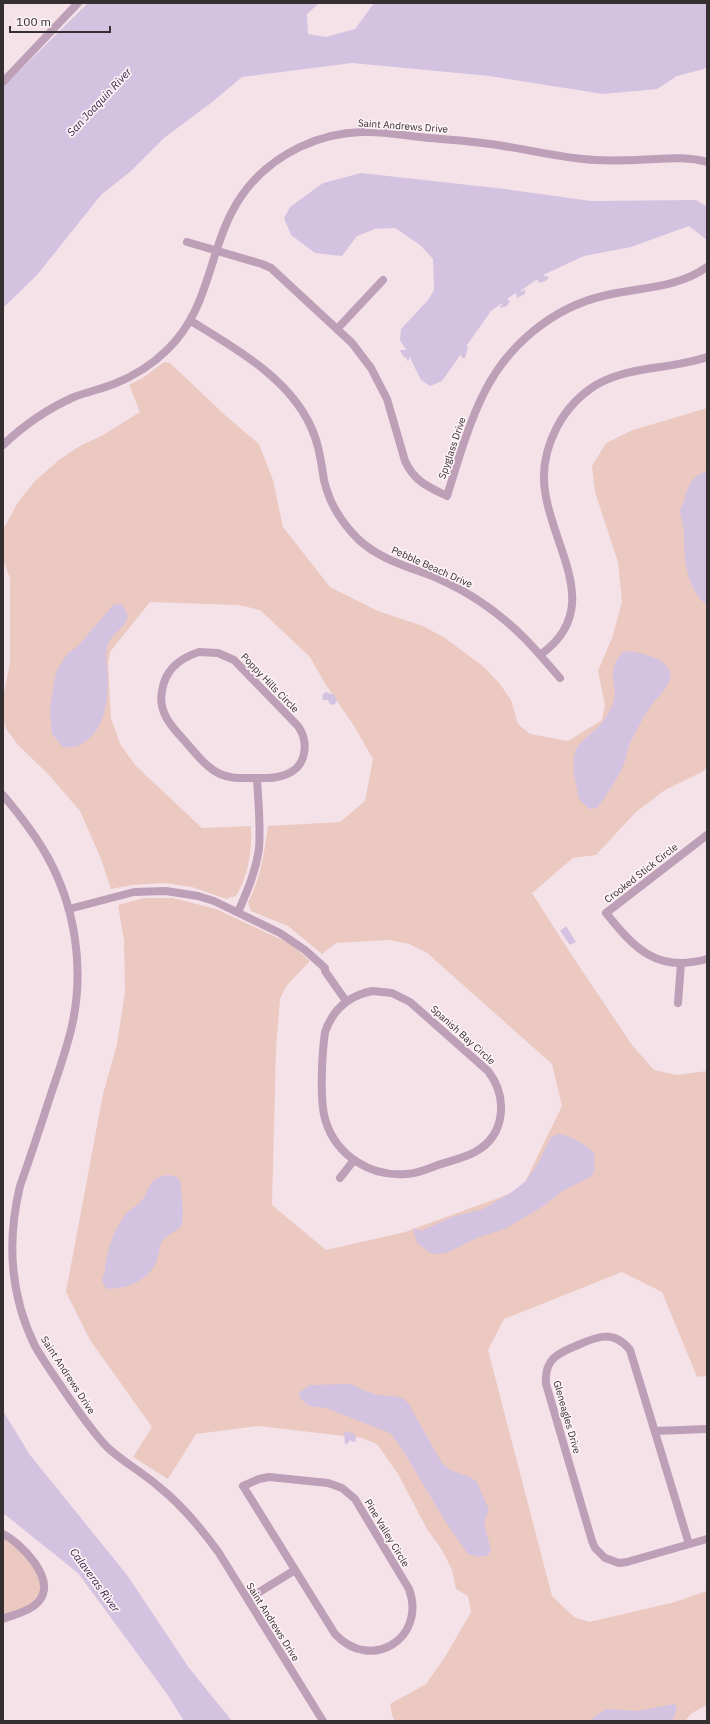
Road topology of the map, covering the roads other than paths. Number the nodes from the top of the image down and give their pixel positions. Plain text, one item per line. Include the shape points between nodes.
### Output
1 (78, 3) edge
2 (3, 82) edge
3 (707, 162) edge
4 (187, 242) dead end
5 (216, 251) junction
6 (707, 267) edge
7 (384, 280) dead end
8 (191, 321) junction
9 (337, 329) junction
10 (707, 357) edge
11 (3, 445) edge
12 (540, 655) junction
13 (560, 678) dead end
14 (257, 778) junction
15 (3, 795) edge
16 (707, 835) edge
17 (69, 909) junction
18 (238, 912) junction
19 (707, 959) edge
20 (681, 963) junction
21 (346, 1001) junction
22 (678, 1003) dead end
23 (354, 1160) junction
24 (340, 1178) dead end
25 (707, 1429) edge
26 (655, 1431) junction
27 (3, 1534) edge
28 (707, 1539) edge
29 (689, 1544) junction
30 (295, 1570) junction
31 (248, 1599) junction
32 (3, 1619) edge
33 (322, 1721) edge

1 - 2 street
3 - 5 street, Saint Andrews Drive via 690,158 582,159 490,144 376,132 346,133 315,140 273,162 250,184 234,206
4 - 5 street, Spyglass Drive
5 - 8 street, Saint Andrews Drive via 204,294
5 - 9 street, Spyglass Drive via 271,268
6 - 9 street, Spyglass Drive via 689,278 676,282 620,292 585,302 555,316 529,335 504,361 484,392 447,496 420,482 409,470 393,415 380,382 362,356
7 - 9 street
8 - 11 street, Saint Andrews Drive via 169,348 145,368 115,384 59,404 28,424
8 - 12 street, Pebble Beach Drive via 256,362 297,403 312,427 317,441 324,480 334,507 360,541 383,557 475,597 511,624
10 - 12 street via 684,364 632,371 596,385 576,400 551,438 546,457 544,484 548,507 572,583 572,600 569,616 560,636
12 - 13 street, Pebble Beach Drive
14 - 14 street, Poppy Hills Circle via 229,777 212,770 171,727 161,703 162,686 170,671 182,659 199,652 210,652 223,654 234,660 302,732 304,752 298,766 280,777
14 - 18 street via 259,849 252,879
15 - 17 street, Saint Andrews Drive via 48,856
16 - 20 street, Crooked Stick Circle via 606,912 626,938 644,952 663,960
17 - 18 street via 134,892 166,891 198,896
17 - 31 street, Saint Andrews Drive via 77,952 76,1002 68,1041 16,1204 12,1256 16,1294 36,1346 87,1424 109,1448 158,1486 191,1517 219,1553
18 - 21 street via 280,933 305,950 325,968
19 - 20 street, Crooked Stick Circle
20 - 22 street
21 - 23 street, Spanish Bay Circle via 333,1014 325,1032 322,1101 330,1132
21 - 23 street, Spanish Bay Circle via 362,993 382,991 401,996 410,1002 488,1071 498,1088 502,1105 495,1133 483,1146 467,1155 418,1172 395,1175 379,1172
23 - 24 street
25 - 26 street
26 - 29 street, Gleneagles Drive
26 - 29 street, Gleneagles Drive via 633,1357 621,1341 610,1337 596,1337 562,1351 552,1359 545,1377 546,1384 592,1541 600,1554 612,1562 627,1562
27 - 32 street via 23,1549 39,1569 44,1584 43,1595 34,1606
28 - 29 street, Gleneagles Drive
30 - 30 street, Pine Valley Circle via 335,1634 350,1647 364,1651 381,1650 397,1642 408,1630 413,1605 409,1589 350,1494 328,1483 278,1477 259,1478 245,1484 243,1486
30 - 31 street
31 - 33 street, Saint Andrews Drive

